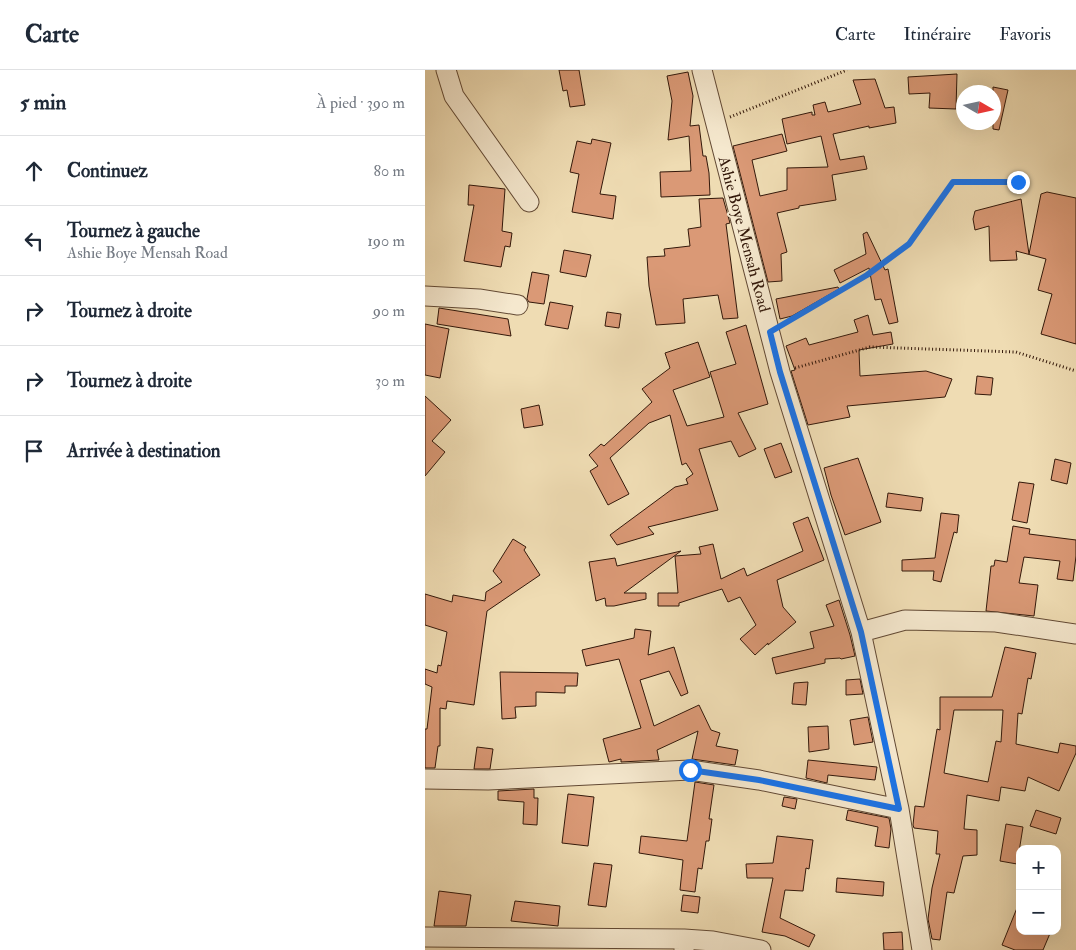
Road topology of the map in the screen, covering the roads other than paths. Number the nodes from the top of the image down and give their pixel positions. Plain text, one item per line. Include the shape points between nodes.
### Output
1 (445, 70) edge
2 (702, 70) edge
3 (529, 202) dead end
4 (425, 298) edge
5 (518, 305) dead end
6 (861, 632) junction
7 (1076, 634) edge
8 (425, 778) edge
9 (899, 809) junction
10 (425, 936) edge
11 (684, 945) edge
12 (761, 950) edge
13 (922, 950) edge

1 - 3 street via 454,96
2 - 6 street, Ashie Boye Mensah Road via 780,372
4 - 5 street via 479,299
6 - 7 street via 905,620 996,622
6 - 9 street, Ashie Boye Mensah Road
8 - 9 street via 488,780 690,770 759,780
9 - 13 street, Ashie Boye Mensah Road
10 - 11 street
11 - 12 street via 713,941

